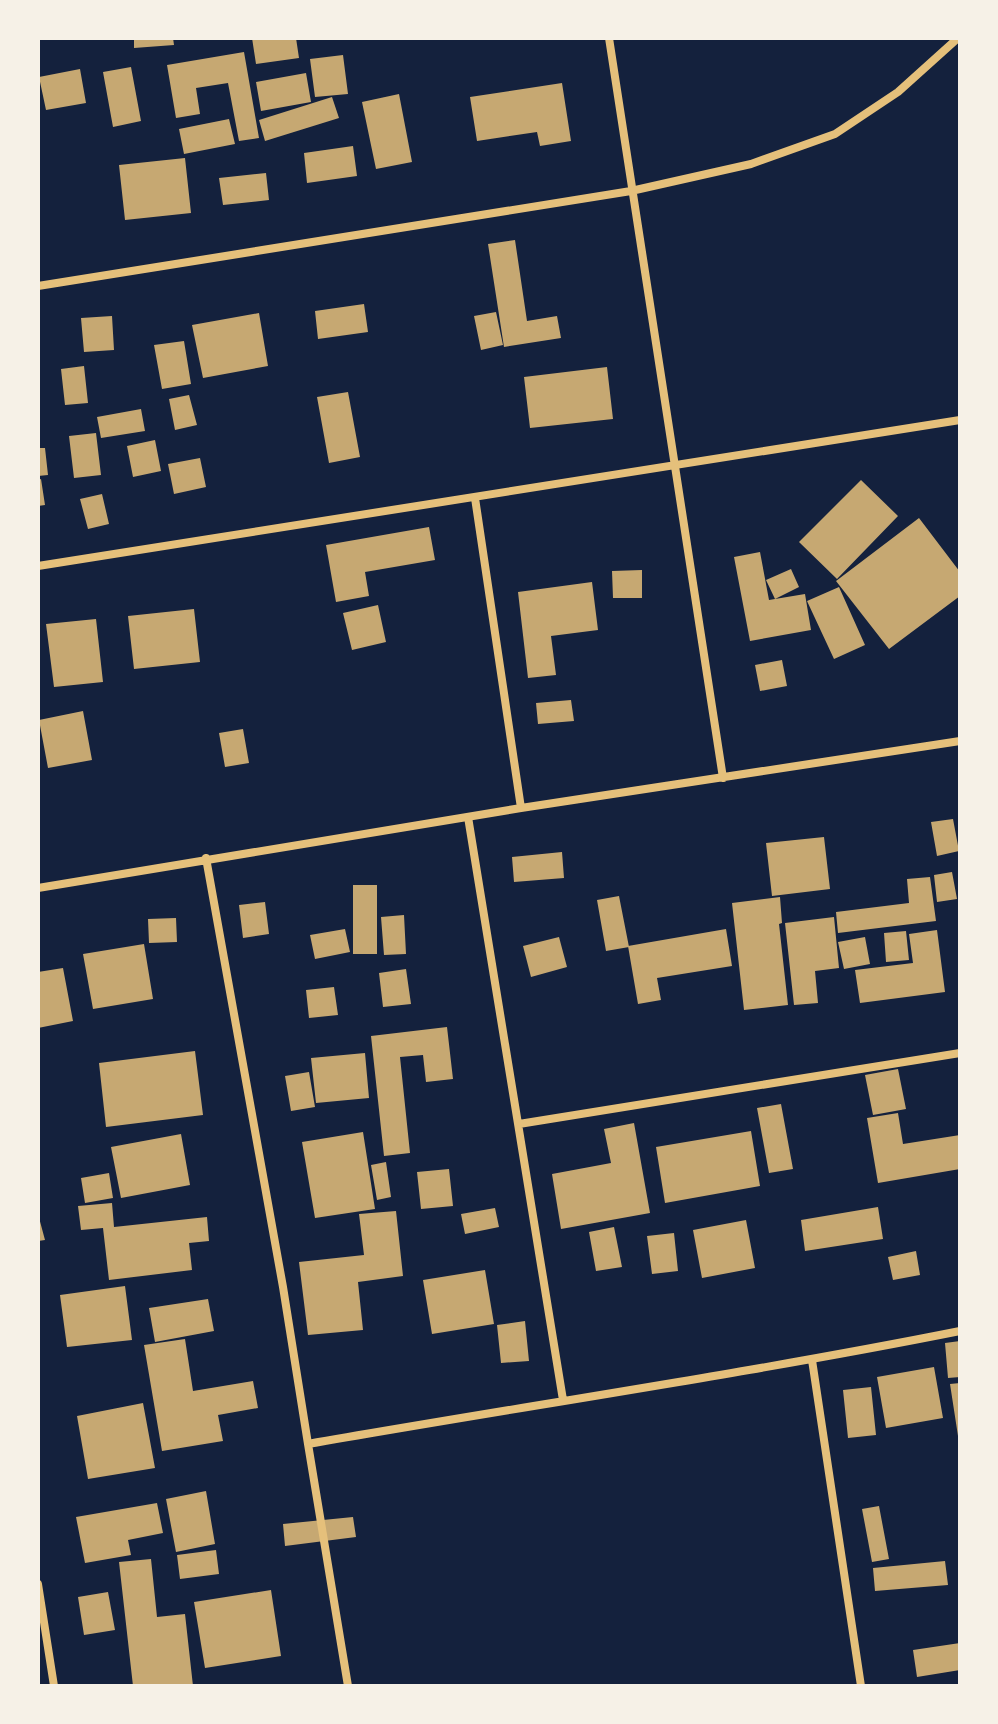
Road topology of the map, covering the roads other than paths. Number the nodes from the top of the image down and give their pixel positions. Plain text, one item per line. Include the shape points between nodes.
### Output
1 (609, 38) edge
2 (958, 38) edge
3 (631, 191) junction
4 (38, 286) edge
5 (960, 420) edge
6 (674, 465) junction
7 (475, 498) junction
8 (38, 566) edge
9 (960, 741) edge
10 (723, 778) junction
11 (521, 808) junction
12 (468, 817) junction
13 (206, 858) junction
14 (38, 888) edge
15 (960, 1053) edge
16 (519, 1124) junction
17 (960, 1331) edge
18 (812, 1360) junction
19 (563, 1400) junction
20 (308, 1444) junction
21 (38, 1584) edge
22 (54, 1686) edge
23 (348, 1686) edge
24 (861, 1686) edge

1 - 3 street
2 - 3 street via 898,92 835,134 751,164
3 - 4 street
3 - 6 street
5 - 6 street
6 - 7 street
6 - 10 street
7 - 8 street
7 - 11 street
9 - 10 street
10 - 11 street
11 - 12 street
12 - 13 street
12 - 16 street
13 - 14 street
13 - 20 street
15 - 16 street
16 - 19 street
17 - 18 street
18 - 19 street
18 - 24 street
19 - 20 street
20 - 23 street
21 - 22 street

